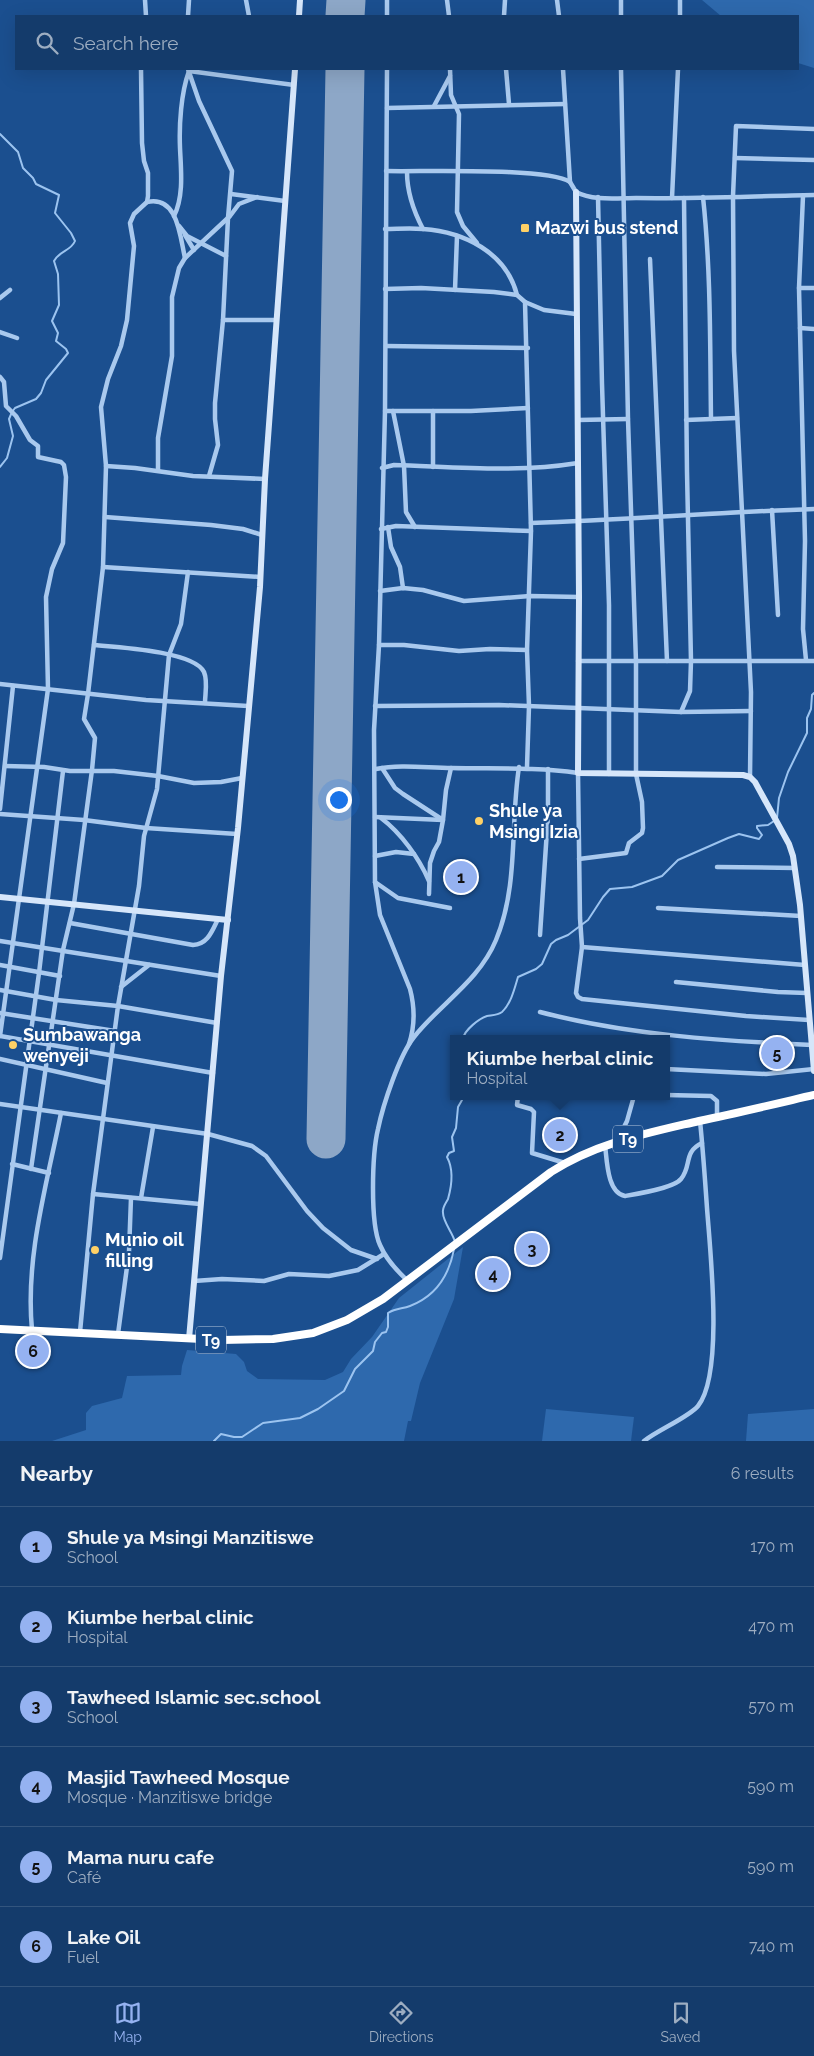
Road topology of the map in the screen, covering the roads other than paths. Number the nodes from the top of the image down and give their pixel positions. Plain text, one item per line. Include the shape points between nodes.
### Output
1 (145, 0) edge
2 (189, 0) edge
3 (246, 0) edge
4 (300, 0) edge
5 (387, 0) edge
6 (447, 0) edge
7 (505, 0) edge
8 (557, 0) edge
9 (621, 0) edge
10 (680, 0) edge
11 (146, 15) edge
12 (188, 15) edge
13 (249, 15) edge
14 (299, 15) edge
15 (387, 15) edge
16 (449, 15) edge
17 (504, 15) edge
18 (559, 15) edge
19 (621, 15) edge
20 (680, 15) edge
21 (141, 70) edge
22 (189, 70) edge
23 (295, 70) edge
24 (386, 70) edge
25 (450, 70) edge
26 (506, 70) edge
27 (563, 70) edge
28 (621, 70) edge
29 (678, 70) edge
30 (450, 75) junction
31 (294, 85) junction
32 (509, 104) junction
33 (565, 104) junction
34 (457, 105) junction
35 (434, 106) junction
36 (387, 108) junction
37 (814, 129) edge
38 (735, 158) junction
39 (814, 160) edge
40 (386, 171) junction
41 (407, 172) junction
42 (459, 172) junction
43 (570, 182) junction
44 (576, 192) junction
45 (231, 194) junction
46 (814, 195) edge
47 (733, 196) junction
48 (803, 196) junction
49 (257, 197) junction
50 (598, 197) junction
51 (625, 198) junction
52 (672, 198) junction
53 (684, 198) junction
54 (703, 198) junction
55 (285, 201) junction
56 (147, 202) junction
57 (228, 218) junction
58 (175, 219) junction
59 (385, 229) junction
60 (423, 229) junction
61 (184, 234) junction
62 (457, 236) junction
63 (477, 243) junction
64 (201, 244) junction
65 (194, 250) junction
66 (226, 256) junction
67 (185, 258) junction
68 (650, 259) dead end
69 (799, 288) junction
70 (814, 288) edge
71 (386, 289) junction
72 (10, 290) dead end
73 (455, 290) junction
74 (518, 295) junction
75 (0, 298) edge
76 (525, 302) junction
77 (576, 314) junction
78 (223, 320) junction
79 (276, 320) junction
80 (800, 328) junction
81 (814, 329) edge
82 (0, 332) edge
83 (17, 338) dead end
84 (386, 346) junction
85 (528, 348) junction
86 (0, 377) edge
87 (0, 403) edge
88 (6, 406) junction
89 (528, 408) junction
90 (385, 411) junction
91 (393, 411) junction
92 (433, 411) junction
93 (737, 418) junction
94 (628, 419) junction
95 (711, 419) junction
96 (578, 420) junction
97 (603, 420) junction
98 (686, 420) junction
99 (578, 463) junction
100 (106, 466) junction
101 (404, 466) junction
102 (433, 467) junction
103 (382, 468) junction
104 (529, 468) junction
105 (158, 470) junction
106 (209, 476) junction
107 (265, 480) junction
108 (772, 510) junction
109 (804, 510) junction
110 (814, 510) edge
111 (741, 512) junction
112 (104, 516) junction
113 (688, 516) junction
114 (661, 517) junction
115 (631, 519) junction
116 (607, 520) junction
117 (578, 521) junction
118 (531, 523) junction
119 (388, 527) junction
120 (415, 527) junction
121 (381, 529) junction
122 (531, 531) junction
123 (262, 535) junction
124 (103, 567) junction
125 (188, 572) junction
126 (260, 577) junction
127 (403, 588) junction
128 (380, 591) junction
129 (530, 596) junction
130 (579, 597) junction
131 (778, 615) dead end
132 (94, 645) junction
133 (379, 645) junction
134 (527, 650) junction
135 (169, 655) junction
136 (806, 660) junction
137 (814, 660) edge
138 (578, 661) junction
139 (667, 661) junction
140 (691, 661) junction
141 (749, 661) junction
142 (610, 662) junction
143 (636, 662) junction
144 (0, 684) edge
145 (13, 686) junction
146 (48, 689) junction
147 (88, 694) junction
148 (164, 701) junction
149 (205, 703) junction
150 (248, 706) junction
151 (375, 706) junction
152 (528, 706) junction
153 (578, 708) junction
154 (610, 710) junction
155 (637, 711) junction
156 (751, 711) junction
157 (681, 712) junction
158 (5, 766) junction
159 (38, 767) junction
160 (519, 767) junction
161 (382, 768) junction
162 (451, 768) junction
163 (527, 768) junction
164 (376, 769) junction
165 (548, 769) junction
166 (92, 770) junction
167 (63, 771) junction
168 (578, 773) junction
169 (609, 774) junction
170 (636, 774) junction
171 (158, 776) junction
172 (750, 777) junction
173 (242, 778) junction
174 (0, 809) edge
175 (0, 814) edge
176 (31, 817) junction
177 (375, 817) junction
178 (57, 818) junction
179 (381, 818) junction
180 (84, 820) junction
181 (443, 820) junction
182 (146, 828) junction
183 (237, 834) junction
184 (414, 854) junction
185 (376, 856) junction
186 (579, 859) junction
187 (718, 867) dead end
188 (795, 868) junction
189 (376, 882) junction
190 (429, 883) junction
191 (429, 894) dead end
192 (0, 897) edge
193 (20, 899) junction
194 (47, 902) junction
195 (74, 904) junction
196 (450, 908) dead end
197 (658, 908) dead end
198 (135, 910) junction
199 (801, 916) junction
200 (218, 919) junction
201 (228, 920) junction
202 (70, 923) junction
203 (130, 935) junction
204 (540, 935) dead end
205 (0, 941) edge
206 (14, 943) junction
207 (42, 947) junction
208 (582, 947) junction
209 (63, 950) junction
210 (126, 962) junction
211 (805, 964) junction
212 (0, 965) edge
213 (149, 965) junction
214 (10, 967) junction
215 (39, 973) junction
216 (60, 976) junction
217 (220, 976) junction
218 (676, 982) dead end
219 (121, 987) junction
220 (0, 990) edge
221 (6, 991) junction
222 (807, 993) junction
223 (35, 996) junction
224 (56, 1000) junction
225 (118, 1006) junction
226 (540, 1012) dead end
227 (1, 1014) edge
228 (32, 1019) junction
229 (810, 1020) junction
230 (53, 1022) junction
231 (217, 1023) junction
232 (115, 1031) junction
233 (645, 1032) joint
234 (0, 1036) edge
235 (29, 1040) junction
236 (50, 1044) junction
237 (409, 1044) junction
238 (812, 1045) junction
239 (112, 1054) junction
240 (0, 1060) edge
241 (26, 1066) junction
242 (670, 1069) edge
243 (46, 1070) junction
244 (814, 1070) edge
245 (213, 1073) junction
246 (107, 1083) junction
247 (670, 1095) edge
248 (814, 1095) edge
249 (518, 1100) edge
250 (633, 1100) edge
251 (0, 1104) edge
252 (21, 1107) junction
253 (39, 1110) junction
254 (61, 1113) junction
255 (717, 1117) junction
256 (103, 1120) junction
257 (700, 1121) junction
258 (153, 1127) junction
259 (208, 1134) junction
260 (616, 1142) junction
261 (702, 1143) junction
262 (605, 1145) junction
263 (565, 1163) junction
264 (12, 1164) junction
265 (31, 1169) junction
266 (49, 1173) junction
267 (93, 1194) junction
268 (131, 1198) junction
269 (141, 1198) junction
270 (200, 1204) junction
271 (384, 1254) junction
272 (0, 1258) edge
273 (377, 1259) junction
274 (194, 1281) junction
275 (408, 1281) junction
276 (0, 1329) edge
277 (32, 1330) junction
278 (80, 1332) junction
279 (118, 1334) junction
280 (189, 1339) junction
281 (644, 1441) edge

1 - 11 street
2 - 12 street
3 - 13 street
4 - 14 street
5 - 15 street
6 - 16 street
7 - 17 street
8 - 18 street
9 - 19 street
10 - 20 street
21 - 56 street via 142,144 149,181
22 - 31 street
22 - 45 street via 199,102 231,166
22 - 58 street via 184,89 180,199
23 - 31 street
24 - 36 street
25 - 30 street
26 - 32 street
27 - 33 street
28 - 51 street
29 - 52 street
30 - 34 street via 451,95
30 - 35 street
31 - 55 street
32 - 33 street
32 - 34 street
33 - 43 street
34 - 35 street
34 - 42 street
35 - 36 street
36 - 40 street
37 - 38 street via 736,126
38 - 39 street
38 - 47 street
40 - 41 street
40 - 59 street
41 - 42 street
41 - 60 street via 415,212
42 - 43 street via 537,174
42 - 63 street via 458,212 463,226
43 - 44 street
44 - 50 street
44 - 77 street
45 - 49 street
45 - 57 street
46 - 48 street
47 - 48 street
47 - 54 street
47 - 93 street
48 - 69 street
49 - 55 street
49 - 57 street via 243,201
50 - 51 street
50 - 97 street
51 - 52 street
51 - 94 street
52 - 53 street
53 - 54 street
53 - 98 street
54 - 95 street
55 - 79 street
56 - 58 street via 164,202
56 - 100 street via 134,214 130,223 134,246 127,320 122,346 101,407
57 - 64 street
57 - 66 street
58 - 61 street
58 - 67 street
59 - 60 street
59 - 71 street
60 - 62 street
61 - 64 street
61 - 65 street
62 - 63 street
62 - 73 street
63 - 74 street via 506,269
64 - 65 street
64 - 66 street
65 - 67 street
66 - 78 street
67 - 105 street via 175,279 172,298 172,356 158,438
68 - 114 street
69 - 70 street
69 - 80 street
71 - 73 street
71 - 84 street
72 - 75 street
73 - 74 street
74 - 76 street
76 - 77 street via 544,310
76 - 85 street
77 - 96 street
78 - 79 street
78 - 106 street via 215,413 218,445
79 - 107 street
80 - 81 street
80 - 109 street
82 - 83 street
84 - 85 street
84 - 90 street
85 - 89 street
86 - 88 street via 4,382
87 - 88 street
88 - 146 street via 38,446 39,458 62,462 66,477 64,542 52,569 46,597
89 - 92 street
89 - 104 street
90 - 91 street
90 - 103 street
91 - 92 street
91 - 101 street
92 - 102 street
93 - 95 street
93 - 111 street
94 - 97 street
94 - 115 street
95 - 98 street
96 - 97 street
96 - 99 street
97 - 116 street
98 - 113 street
99 - 104 street
99 - 117 street
100 - 105 street
100 - 112 street
101 - 102 street
101 - 103 street
101 - 120 street via 406,512
102 - 104 street
103 - 121 street
104 - 118 street
105 - 106 street
106 - 107 street
107 - 123 street
108 - 109 street
108 - 111 street
108 - 131 street
109 - 110 street
109 - 136 street via 803,629
111 - 113 street
111 - 141 street
112 - 123 street via 211,525
112 - 124 street
113 - 114 street
113 - 140 street
114 - 115 street
114 - 139 street
115 - 116 street
115 - 143 street
116 - 117 street
116 - 142 street
117 - 118 street
117 - 130 street
118 - 122 street
119 - 120 street
119 - 121 street
119 - 127 street via 390,547 400,568
120 - 122 street
121 - 128 street
122 - 129 street
123 - 126 street
124 - 125 street
124 - 132 street
125 - 126 street
125 - 135 street via 181,624
126 - 150 street
127 - 128 street
127 - 129 street via 464,601
128 - 133 street
129 - 130 street
129 - 134 street
130 - 138 street
132 - 135 street
132 - 147 street
133 - 134 street via 459,651
133 - 151 street
134 - 152 street
135 - 148 street
135 - 149 street via 203,670
136 - 137 street
136 - 141 street
138 - 142 street
138 - 153 street
139 - 140 street
139 - 143 street
140 - 141 street
140 - 157 street via 690,691
141 - 156 street
142 - 143 street
142 - 154 street
143 - 155 street
144 - 145 street
145 - 146 street
145 - 158 street
146 - 147 street
146 - 159 street
147 - 148 street
147 - 166 street via 84,718 95,738
148 - 149 street
148 - 171 street
149 - 150 street
150 - 173 street
151 - 152 street
151 - 164 street
152 - 153 street
152 - 163 street
153 - 154 street
153 - 168 street
154 - 155 street
154 - 169 street
155 - 157 street
155 - 170 street
156 - 157 street
156 - 172 street
158 - 159 street
158 - 174 street
159 - 167 street
159 - 176 street
160 - 162 street
160 - 163 street
160 - 237 street via 511,876 503,922 496,941 482,967
161 - 162 street
161 - 164 street
161 - 181 street via 395,788
162 - 181 street
163 - 165 street
164 - 177 street
165 - 168 street
165 - 204 street
166 - 167 street
166 - 171 street
166 - 180 street
167 - 178 street
168 - 169 street
168 - 186 street
169 - 170 street
170 - 172 street
170 - 186 street via 642,802 642,833 631,840 626,853
171 - 173 street via 194,782
171 - 182 street
172 - 188 street via 789,844
173 - 183 street
175 - 176 street
176 - 178 street
176 - 193 street
177 - 179 street
177 - 185 street
178 - 180 street
178 - 194 street
179 - 181 street
179 - 184 street
180 - 182 street
180 - 195 street
181 - 190 street via 439,842 432,856
182 - 183 street
182 - 198 street
183 - 201 street
184 - 185 street via 396,852
184 - 190 street
185 - 189 street
186 - 208 street
187 - 188 street
188 - 199 street
189 - 196 street via 398,898
189 - 237 street via 380,915 413,1002 413,1031
190 - 191 street
192 - 193 street
193 - 194 street
193 - 206 street
194 - 195 street
194 - 207 street
195 - 198 street
195 - 202 street
197 - 199 street
198 - 200 street
198 - 203 street
199 - 211 street
200 - 201 street
200 - 203 street via 208,938 197,944
201 - 217 street
202 - 203 street
202 - 209 street
203 - 210 street
205 - 206 street
206 - 207 street
206 - 214 street
207 - 209 street
207 - 215 street
208 - 211 street
208 - 229 street via 576,993 582,999
209 - 210 street
209 - 216 street
210 - 213 street
210 - 219 street
211 - 222 street
212 - 214 street
213 - 217 street
213 - 219 street
214 - 215 street
214 - 221 street
215 - 216 street
215 - 223 street
216 - 224 street
217 - 231 street
218 - 222 street
219 - 225 street
220 - 221 street
221 - 223 street
221 - 227 street
222 - 229 street
223 - 224 street
223 - 228 street
224 - 225 street
224 - 230 street
225 - 231 street
225 - 232 street
226 - 233 street
227 - 228 street
227 - 234 street
228 - 230 street
228 - 235 street
229 - 238 street
230 - 232 street
230 - 236 street
231 - 245 street
232 - 239 street
233 - 238 street
234 - 235 street
235 - 236 street
235 - 241 street
236 - 239 street
236 - 243 street
237 - 271 street via 382,1112 375,1149 374,1227
238 - 244 street
239 - 245 street
239 - 246 street
240 - 241 street
241 - 243 street
241 - 252 street
242 - 244 street via 766,1074
243 - 246 street
243 - 253 street
245 - 259 street
246 - 256 street
247 - 255 street via 711,1096 716,1101
248 - 255 highway, T9
249 - 263 street via 517,1105 534,1112 532,1153
250 - 260 street
251 - 252 street
252 - 253 street
252 - 264 street
253 - 254 street
253 - 265 street
254 - 256 street
254 - 266 street
255 - 257 highway, T9
256 - 258 street
256 - 267 street
257 - 260 highway, T9
257 - 261 street
258 - 259 street
258 - 269 street
259 - 270 street
259 - 273 street via 257,1148 323,1228 351,1250
260 - 262 highway, T9
261 - 262 street via 692,1149 678,1182 624,1196 614,1190
261 - 281 street via 713,1284 709,1379 702,1400 695,1409
262 - 263 highway, T9
263 - 275 highway, T9
264 - 265 street
264 - 272 street
265 - 266 street
266 - 277 street via 30,1287
267 - 268 street
267 - 278 street
268 - 269 street
268 - 279 street via 129,1252
269 - 270 street
270 - 274 street
271 - 273 street
271 - 275 street
273 - 274 street via 358,1270 329,1276 289,1274 264,1282
274 - 280 street
275 - 280 highway, T9 via 368,1309 313,1333 253,1340
276 - 277 highway, T9
277 - 278 highway, T9
278 - 279 highway, T9
279 - 280 highway, T9

